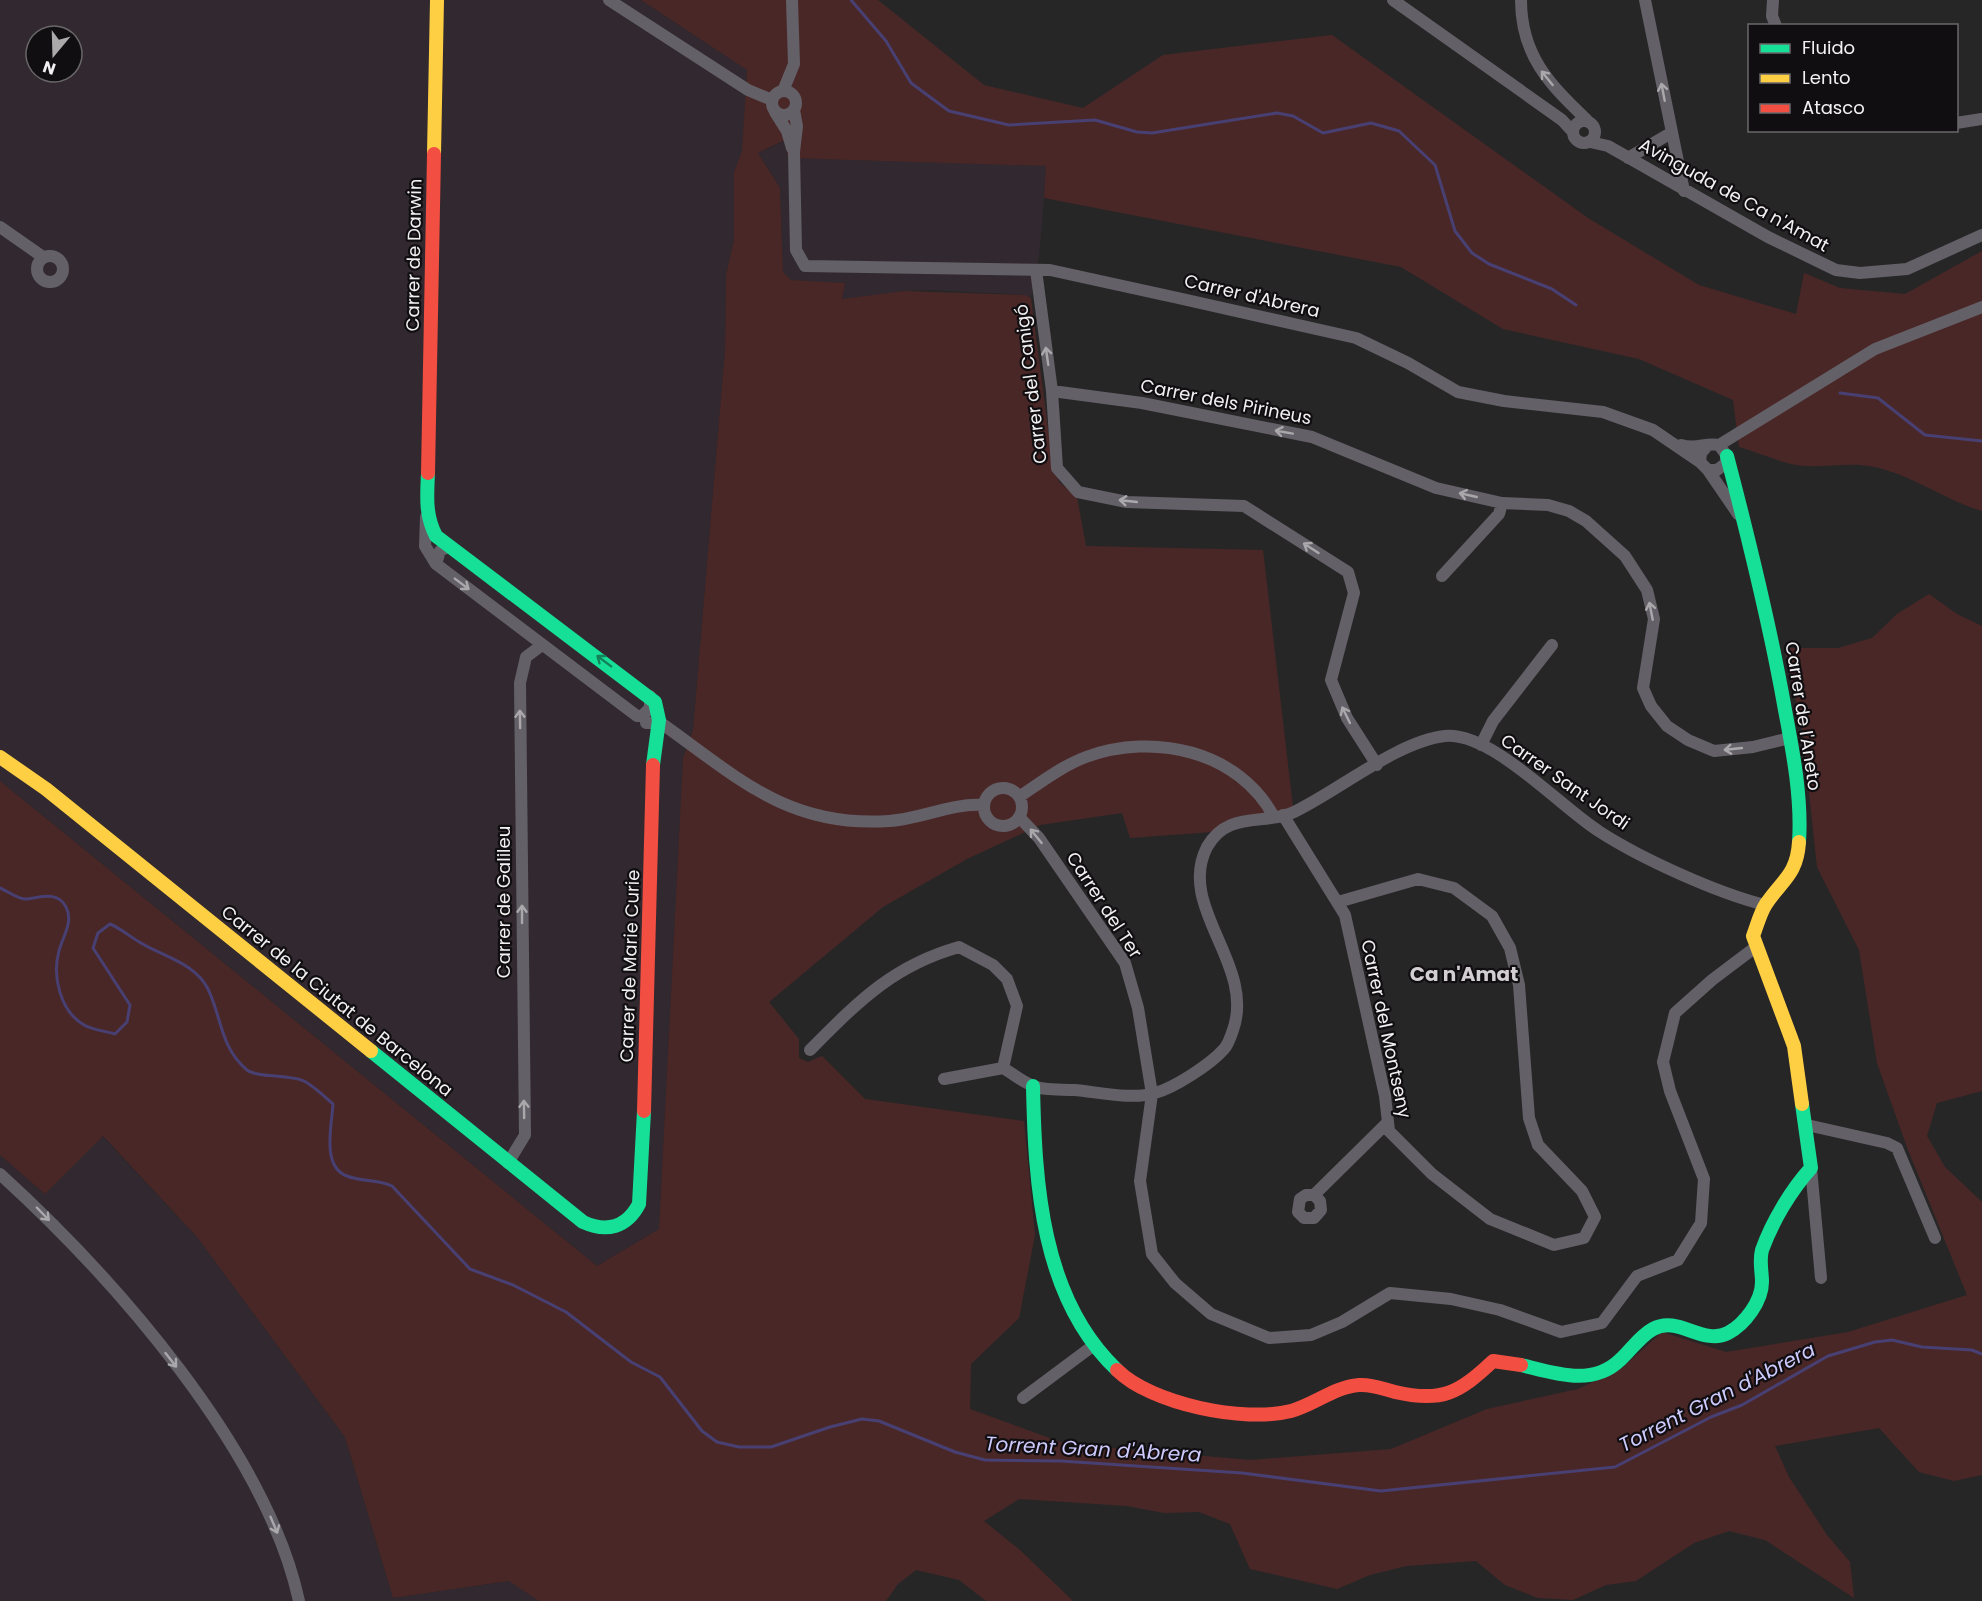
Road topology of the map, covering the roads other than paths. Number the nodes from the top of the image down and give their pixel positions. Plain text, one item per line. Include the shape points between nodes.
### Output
1 (437, 0) edge
2 (609, 0) edge
3 (792, 0) edge
4 (1393, 0) edge
5 (1521, 0) edge
6 (1645, 0) edge
7 (1773, 0) edge
8 (1775, 24) edge
9 (787, 92) junction
10 (773, 106) junction
11 (794, 110) junction
12 (1982, 119) edge
13 (1958, 123) edge
14 (1580, 125) junction
15 (1671, 133) junction
16 (1593, 136) junction
17 (794, 152) junction
18 (1628, 158) junction
19 (1684, 190) junction
20 (0, 227) edge
21 (1982, 236) edge
22 (43, 257) dead end
23 (1036, 270) junction
24 (1982, 307) edge
25 (1052, 390) junction
26 (1671, 442) junction
27 (1717, 449) junction
28 (1704, 466) junction
29 (1502, 503) junction
30 (427, 510) junction
31 (1745, 525) junction
32 (449, 546) junction
33 (436, 564) junction
34 (1442, 576) dead end
35 (542, 645) junction
36 (1552, 645) dead end
37 (650, 696) junction
38 (641, 720) junction
39 (661, 723) junction
40 (1790, 738) junction
41 (654, 745) junction
42 (1480, 745) junction
43 (0, 757) edge
44 (1377, 765) junction
45 (1019, 797) junction
46 (983, 805) junction
47 (1279, 816) junction
48 (1019, 817) junction
49 (1338, 902) junction
50 (1765, 905) junction
51 (1757, 946) junction
52 (810, 1050) dead end
53 (1003, 1068) junction
54 (944, 1079) dead end
55 (1032, 1086) junction
56 (1152, 1094) junction
57 (1388, 1122) junction
58 (1807, 1125) junction
59 (508, 1163) junction
60 (1811, 1168) junction
61 (0, 1174) edge
62 (642, 1188) joint
63 (1314, 1196) dead end
64 (1935, 1238) dead end
65 (1821, 1278) dead end
66 (1094, 1345) junction
67 (1023, 1398) dead end
68 (299, 1601) edge

1 - 30 street, Carrer de Darwin
2 - 10 street
3 - 9 street via 794,64
4 - 14 street via 1562,120
14 -> 5 street via 1529,51
15 -> 6 street
7 - 8 street
9 - 10 street
9 - 11 street via 795,99
10 - 11 street via 784,116
10 - 17 street
11 - 17 street
12 - 13 street
14 - 16 street, Avinguda de Ca n'Amat via 1593,124
14 - 16 street via 1578,141
15 - 18 street
15 - 19 street
16 - 18 street, Avinguda de Ca n'Amat
17 - 23 street, Carrer d'Abrera via 796,250 805,266
18 - 19 street, Avinguda de Ca n'Amat
19 - 21 street, Avinguda de Ca n'Amat via 1836,270 1860,273 1907,269
20 - 22 street
25 -> 23 street, Carrer del Canigó
23 - 26 street, Carrer d'Abrera via 1356,338 1458,392 1603,412 1653,430
24 - 27 street via 1875,349
29 -> 25 street, Carrer dels Pirineus via 1436,488 1312,437 1142,403
44 -> 25 street, Carrer del Canigó via 1347,718 1331,680 1354,593 1348,572 1244,507 1127,502 1078,492 1058,468
26 - 27 street, Carrer d'Abrera via 1694,449
26 - 28 street, Carrer d'Abrera
27 - 28 street via 1701,453
27 - 28 street via 1722,468
27 - 31 street, Carrer de l'Aneto
28 - 31 street, Carrer de l'Aneto
29 - 34 street via 1499,514
40 -> 29 street, Carrer dels Pirineus via 1714,751 1667,726 1643,688 1654,619 1647,590 1624,556 1586,521 1569,511 1548,505
30 - 32 street via 432,530
30 - 33 street via 425,546
31 - 40 street, Carrer de l'Aneto via 1769,620
32 - 33 street via 440,551
37 -> 32 street
33 -> 35 street
35 - 38 street
59 -> 35 street, Carrer de Galileu via 525,1135 520,683 526,657
36 - 42 street via 1493,721
37 - 38 street via 650,708
37 - 39 street via 660,711
38 - 39 street
38 - 41 street, Carrer de Marie Curie
39 - 41 street, Carrer de Marie Curie
39 - 46 street via 744,784 803,812 831,818 888,821 962,804
40 - 50 street, Carrer de l'Aneto via 1800,826 1798,857 1786,882
41 - 62 street, Carrer de Marie Curie
42 - 44 street, Carrer Sant Jordi via 1446,736 1413,746
42 - 50 street, Carrer Sant Jordi via 1607,836 1697,879
43 - 59 street, Carrer de la Ciutat de Barcelona via 54,796
44 - 47 street, Carrer Sant Jordi via 1292,813
45 - 46 street via 1010,789 998,788 988,794
45 - 47 street, Carrer del Montseny via 1057,771 1087,757 1121,748 1152,746 1185,751 1226,767 1264,797
45 - 48 street
46 - 48 street via 986,818 997,825 1010,825
47 - 49 street, Carrer del Montseny
47 - 56 street, Carrer Sant Jordi via 1242,819 1219,833 1207,848 1200,874 1204,907 1234,975 1239,1006 1234,1029 1225,1049 1190,1076
56 -> 48 street, Carrer del Ter via 1125,963 1052,857
49 - 57 street, Carrer del Montseny via 1345,915
49 - 57 street, Carrer del Montseny via 1418,879 1454,888 1492,916 1510,948 1519,985 1529,1118 1538,1145 1582,1191 1595,1217 1584,1238 1554,1245 1490,1219 1432,1174 1389,1131
50 - 51 street via 1754,936
51 - 56 street, Carrer del Ter via 1675,1013 1663,1062 1704,1179 1701,1223 1678,1260 1637,1276 1602,1323 1561,1332 1500,1310 1451,1299 1390,1293 1342,1322 1311,1335 1269,1338 1211,1314 1174,1283 1152,1254 1140,1180
51 - 58 street via 1794,1046
52 - 53 street via 871,992 908,966 959,947 993,964 1006,979 1017,1006
53 - 54 street
53 - 55 street
55 - 56 street, Carrer Sant Jordi
55 - 66 street via 1041,1212 1074,1309
57 - 63 street
58 - 60 street
58 - 64 street via 1897,1148
59 - 62 street, Carrer de la Ciutat de Barcelona via 597,1229 615,1228 627,1222 639,1206
60 - 65 street
60 - 66 street via 1761,1253 1762,1287 1738,1326 1720,1336 1704,1335 1670,1323 1654,1327 1605,1372 1582,1377 1542,1372 1507,1360 1493,1361 1464,1389 1433,1399 1366,1383 1340,1388 1301,1408 1279,1413 1190,1405 1147,1392 1126,1379
61 -> 68 street via 119,1293 183,1375 269,1512 291,1565
66 - 67 street

